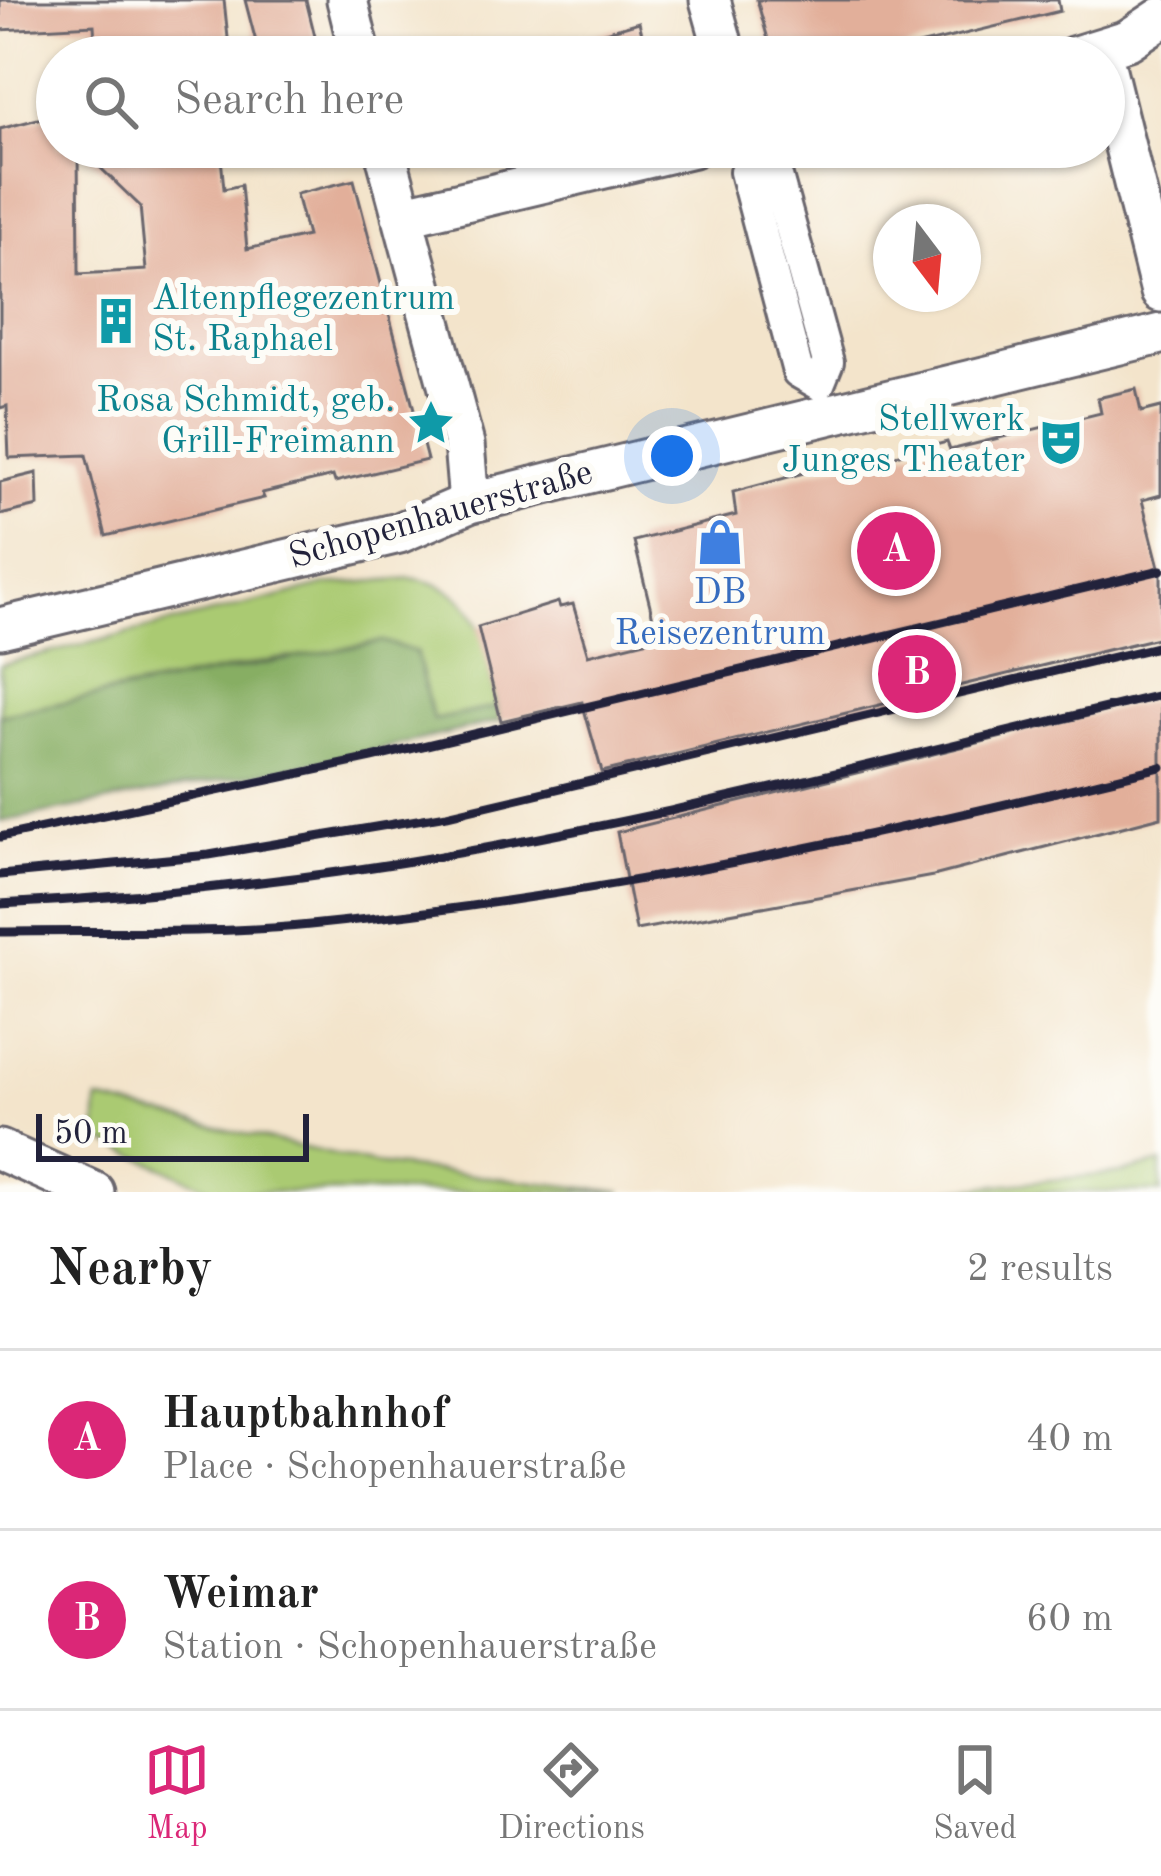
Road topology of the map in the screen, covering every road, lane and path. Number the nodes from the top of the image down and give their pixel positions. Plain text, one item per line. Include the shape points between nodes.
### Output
1 (347, 0) edge
2 (710, 0) edge
3 (1161, 18) edge
4 (356, 36) edge
5 (720, 36) edge
6 (1125, 42) edge
7 (1125, 164) edge
8 (389, 168) edge
9 (604, 168) edge
10 (747, 168) edge
11 (775, 168) edge
12 (402, 216) junction
13 (1161, 292) edge
14 (1161, 334) edge
15 (818, 384) joint
16 (469, 503) junction
17 (0, 628) edge
18 (0, 1150) edge
19 (94, 1192) edge

1 - 4 street
2 - 5 street
3 - 6 street
7 - 13 street
8 - 12 street
9 - 12 street
10 - 15 street via 797,372
11 - 15 street via 828,362
12 - 16 street via 464,443
14 - 16 street, Schopenhauerstraße
16 - 17 street, Schopenhauerstraße via 399,532
18 - 19 street

